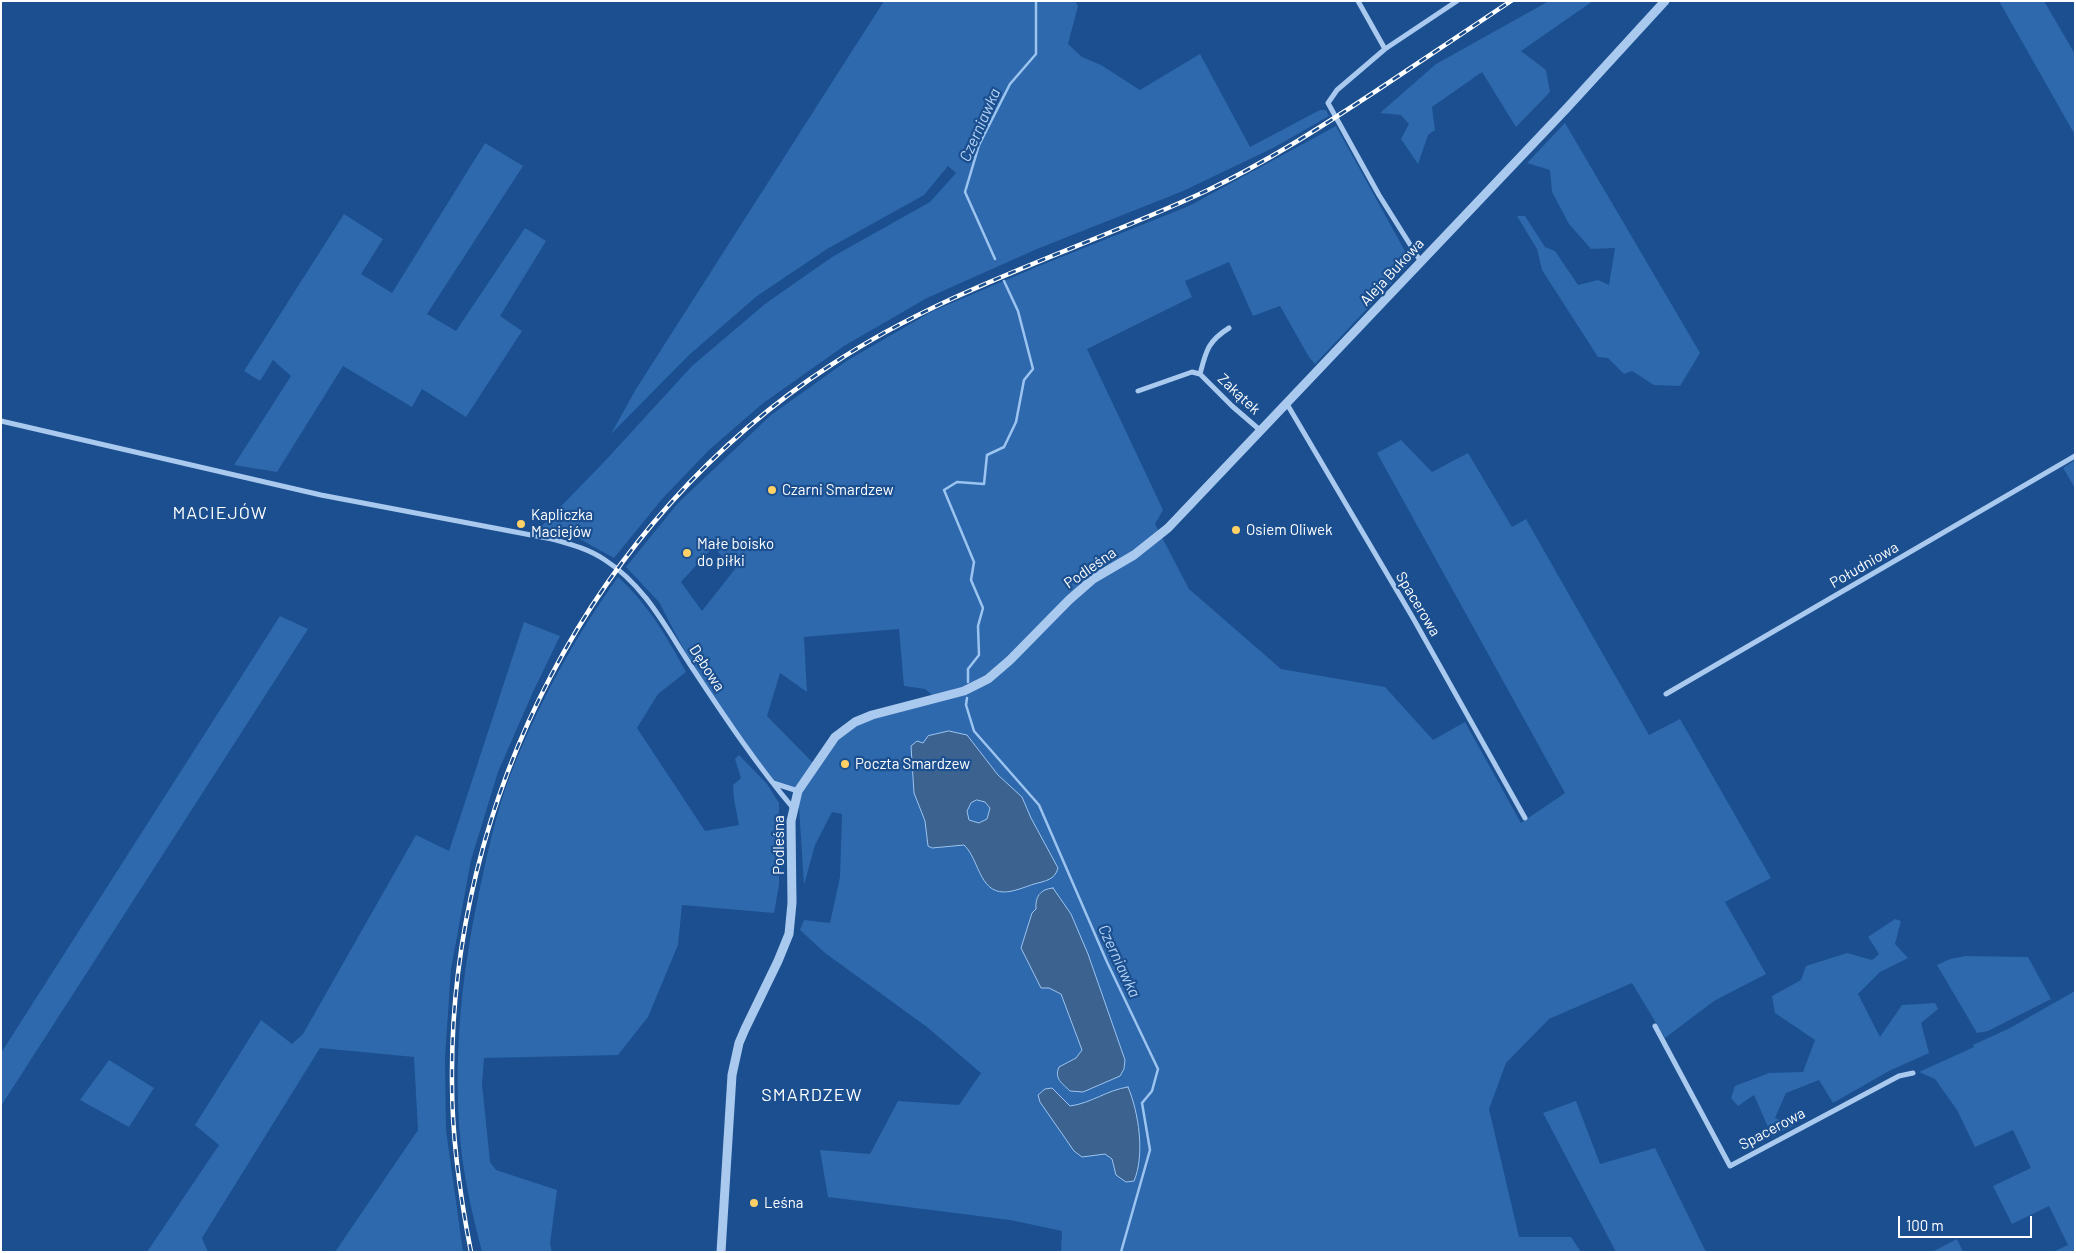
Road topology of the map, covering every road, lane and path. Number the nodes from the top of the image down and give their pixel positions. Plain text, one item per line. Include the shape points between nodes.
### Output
1 (1358, 1) edge
2 (1457, 1) edge
3 (1665, 1) edge
4 (1385, 49) junction
5 (1421, 262) junction
6 (1229, 328) dead end
7 (1200, 374) junction
8 (1138, 391) dead end
9 (1287, 404) junction
10 (1, 421) edge
11 (1262, 432) junction
12 (2075, 456) edge
13 (1134, 555) joint
14 (1666, 694) dead end
15 (772, 783) junction
16 (798, 791) junction
17 (793, 808) junction
18 (1526, 818) dead end
19 (1655, 1026) dead end
20 (1913, 1073) dead end
21 (721, 1252) edge

1 - 4 street
2 - 4 street
3 - 5 street, Aleja Bukowa
4 - 5 street via 1337,90 1328,103
5 - 9 street, Aleja Bukowa
6 - 7 street, Zakątek via 1208,346
7 - 8 street, Zakątek via 1192,372
7 - 11 street, Zakątek
9 - 11 street, Aleja Bukowa
9 - 18 street, Spacerowa
10 - 15 street, Dębowa via 321,495 552,539 588,551 617,569 653,606 733,730
11 - 13 street, Aleja Bukowa via 1176,521
12 - 14 street, Południowa
13 - 16 street, Podleśna via 1083,587 983,683 872,715 846,728 826,748
15 - 16 street
15 - 17 street, Dębowa
16 - 17 street, Podleśna
17 - 21 street, Podleśna via 792,903 788,934 742,1036 732,1075
19 - 20 street, Spacerowa via 1730,1166 1887,1082

